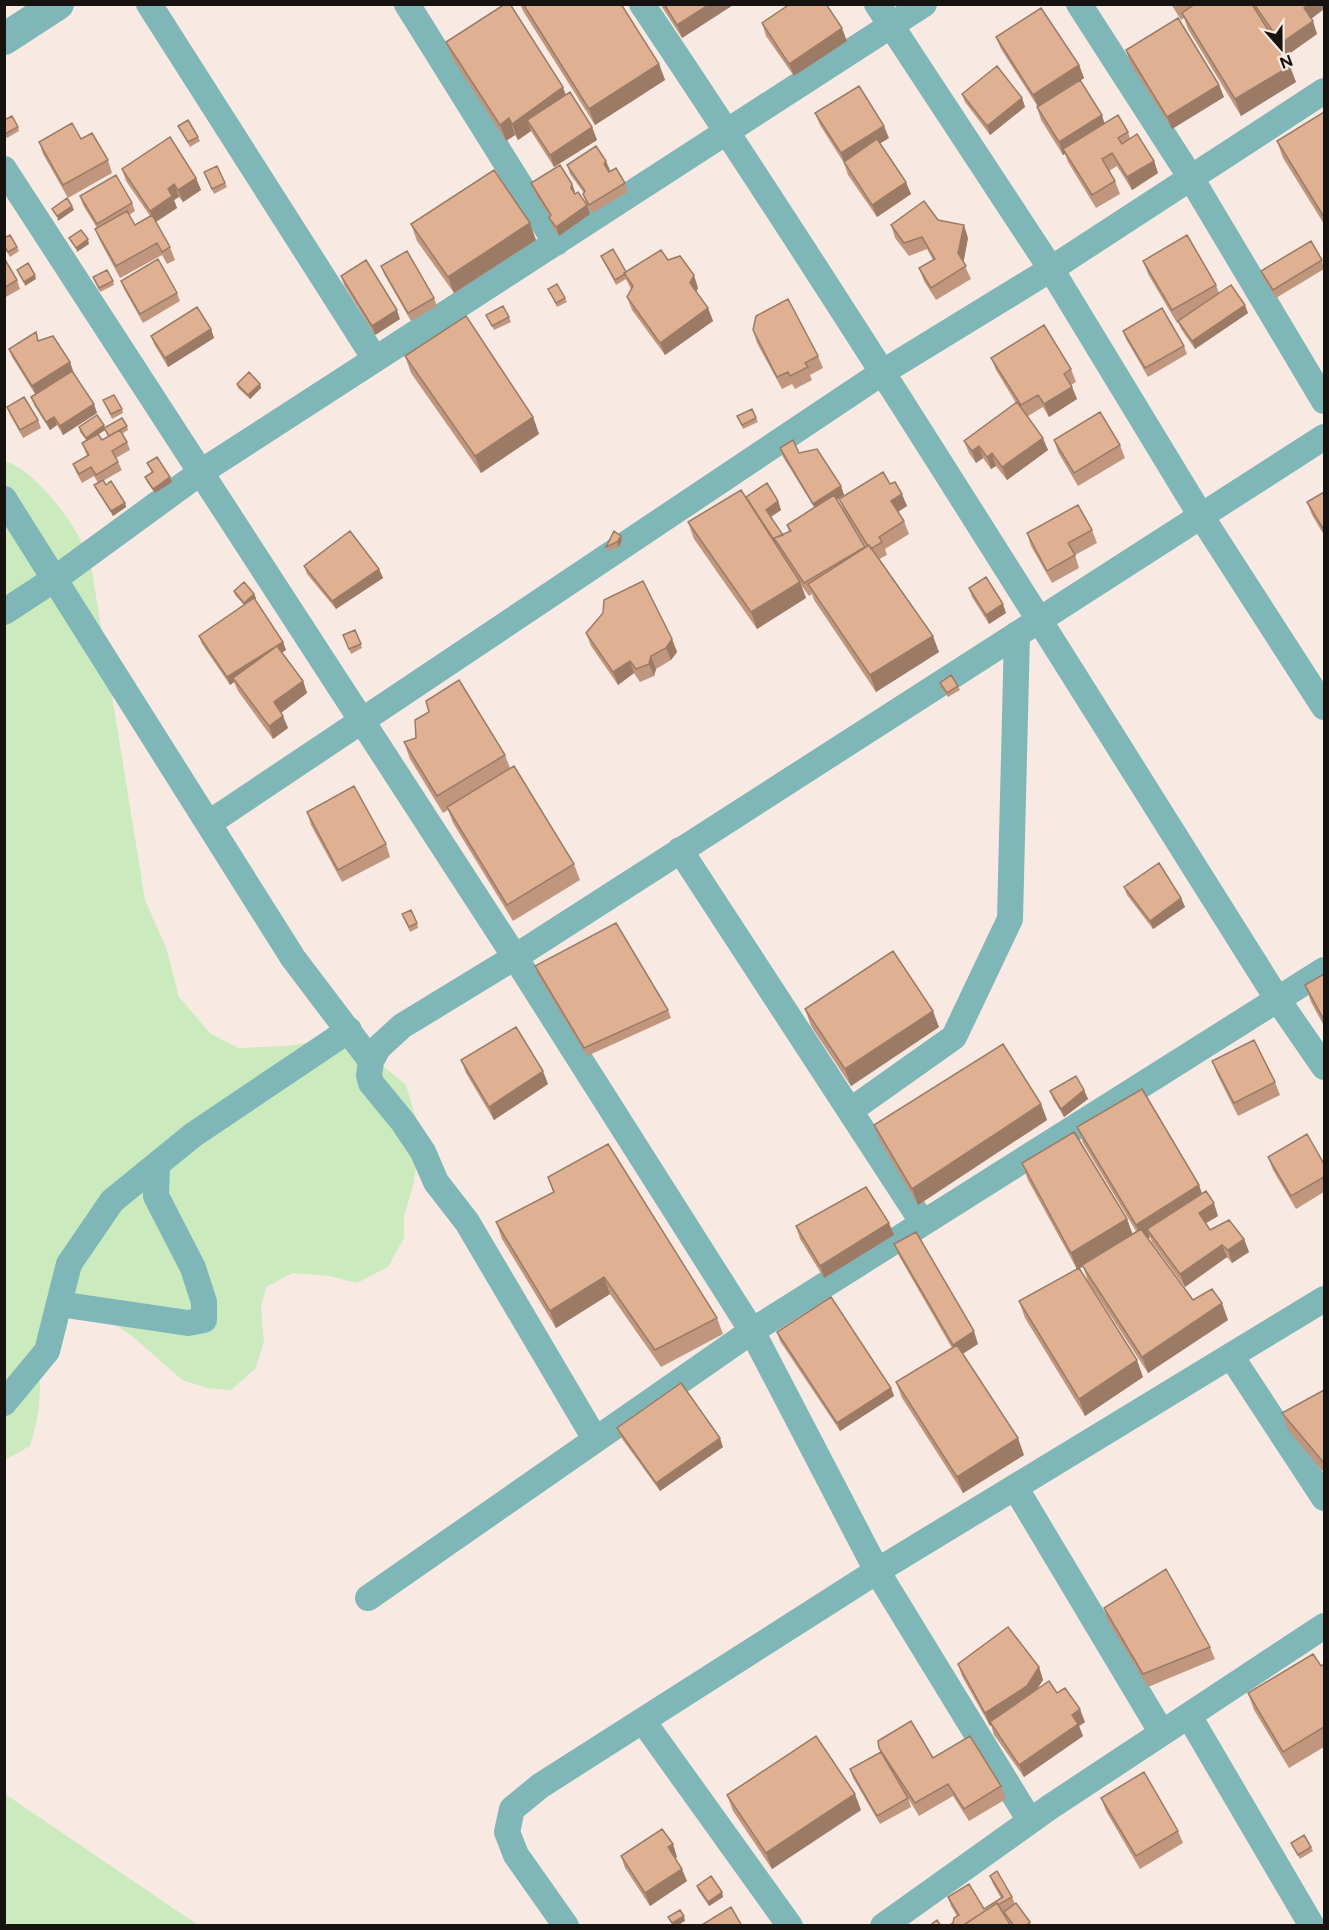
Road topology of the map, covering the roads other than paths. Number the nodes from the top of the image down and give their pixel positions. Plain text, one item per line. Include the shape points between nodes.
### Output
1 (58, 4) edge
2 (149, 4) edge
3 (407, 4) edge
4 (642, 4) edge
5 (877, 4) edge
6 (924, 4) edge
7 (1079, 4) edge
8 (891, 26) junction
9 (4, 39) edge
10 (1324, 91) edge
11 (727, 132) junction
12 (4, 169) edge
13 (1191, 178) junction
14 (556, 243) junction
15 (1052, 269) junction
16 (375, 359) junction
17 (883, 372) junction
18 (1324, 401) edge
19 (1324, 437) edge
20 (201, 472) junction
21 (4, 499) edge
22 (1201, 516) junction
23 (56, 578) junction
24 (4, 612) edge
25 (1039, 620) junction
26 (1017, 634) junction
27 (1324, 707) edge
28 (361, 720) junction
29 (209, 823) junction
30 (680, 850) junction
31 (515, 957) junction
32 (1324, 970) edge
33 (1278, 1000) junction
34 (348, 1030) junction
35 (371, 1061) junction
36 (1324, 1067) edge
37 (851, 1110) junction
38 (157, 1166) junction
39 (923, 1223) junction
40 (1324, 1299) edge
41 (59, 1304) junction
42 (752, 1331) junction
43 (1231, 1356) junction
44 (4, 1403) edge
45 (596, 1439) junction
46 (1015, 1487) junction
47 (1324, 1498) edge
48 (877, 1571) junction
49 (369, 1598) dead end
50 (1324, 1626) edge
51 (1189, 1716) junction
52 (643, 1721) junction
53 (1162, 1733) junction
54 (1030, 1821) junction
55 (566, 1926) edge
56 (790, 1926) edge
57 (883, 1926) edge
58 (1312, 1926) edge

1 - 9 street
2 - 16 street
3 - 14 street
4 - 11 street
5 - 8 street
6 - 8 street
7 - 13 street
8 - 11 street
8 - 15 street
10 - 13 street
11 - 14 street
11 - 17 street
12 - 20 street
13 - 15 street
13 - 18 street
14 - 16 street
15 - 17 street
15 - 22 street
16 - 20 street
17 - 25 street
17 - 28 street
19 - 22 street
20 - 23 street
20 - 28 street
21 - 23 street
22 - 25 street
22 - 27 street
23 - 24 street
23 - 29 street
25 - 26 street
25 - 33 street
26 - 30 street
26 - 37 street via 1010,919 954,1037
28 - 29 street
28 - 31 street
29 - 34 street via 293,958
30 - 31 street
30 - 37 street
31 - 35 street via 402,1026 378,1048
31 - 42 street
32 - 33 street
33 - 36 street
33 - 39 street
34 - 35 street
34 - 38 street via 193,1135
35 - 45 street via 371,1083 423,1152 435,1182 467,1222
37 - 39 street
38 - 41 street via 112,1201 69,1264
38 - 41 street via 156,1196 194,1268 204,1302 204,1320 188,1323
39 - 42 street
40 - 43 street
41 - 44 street via 47,1351
42 - 45 street
42 - 48 street
43 - 46 street
43 - 47 street
45 - 49 street
46 - 48 street
46 - 53 street
48 - 52 street
48 - 54 street
50 - 51 street
51 - 53 street
51 - 58 street
52 - 55 street via 540,1786 512,1809 507,1832 516,1855
52 - 56 street
53 - 54 street
54 - 57 street

